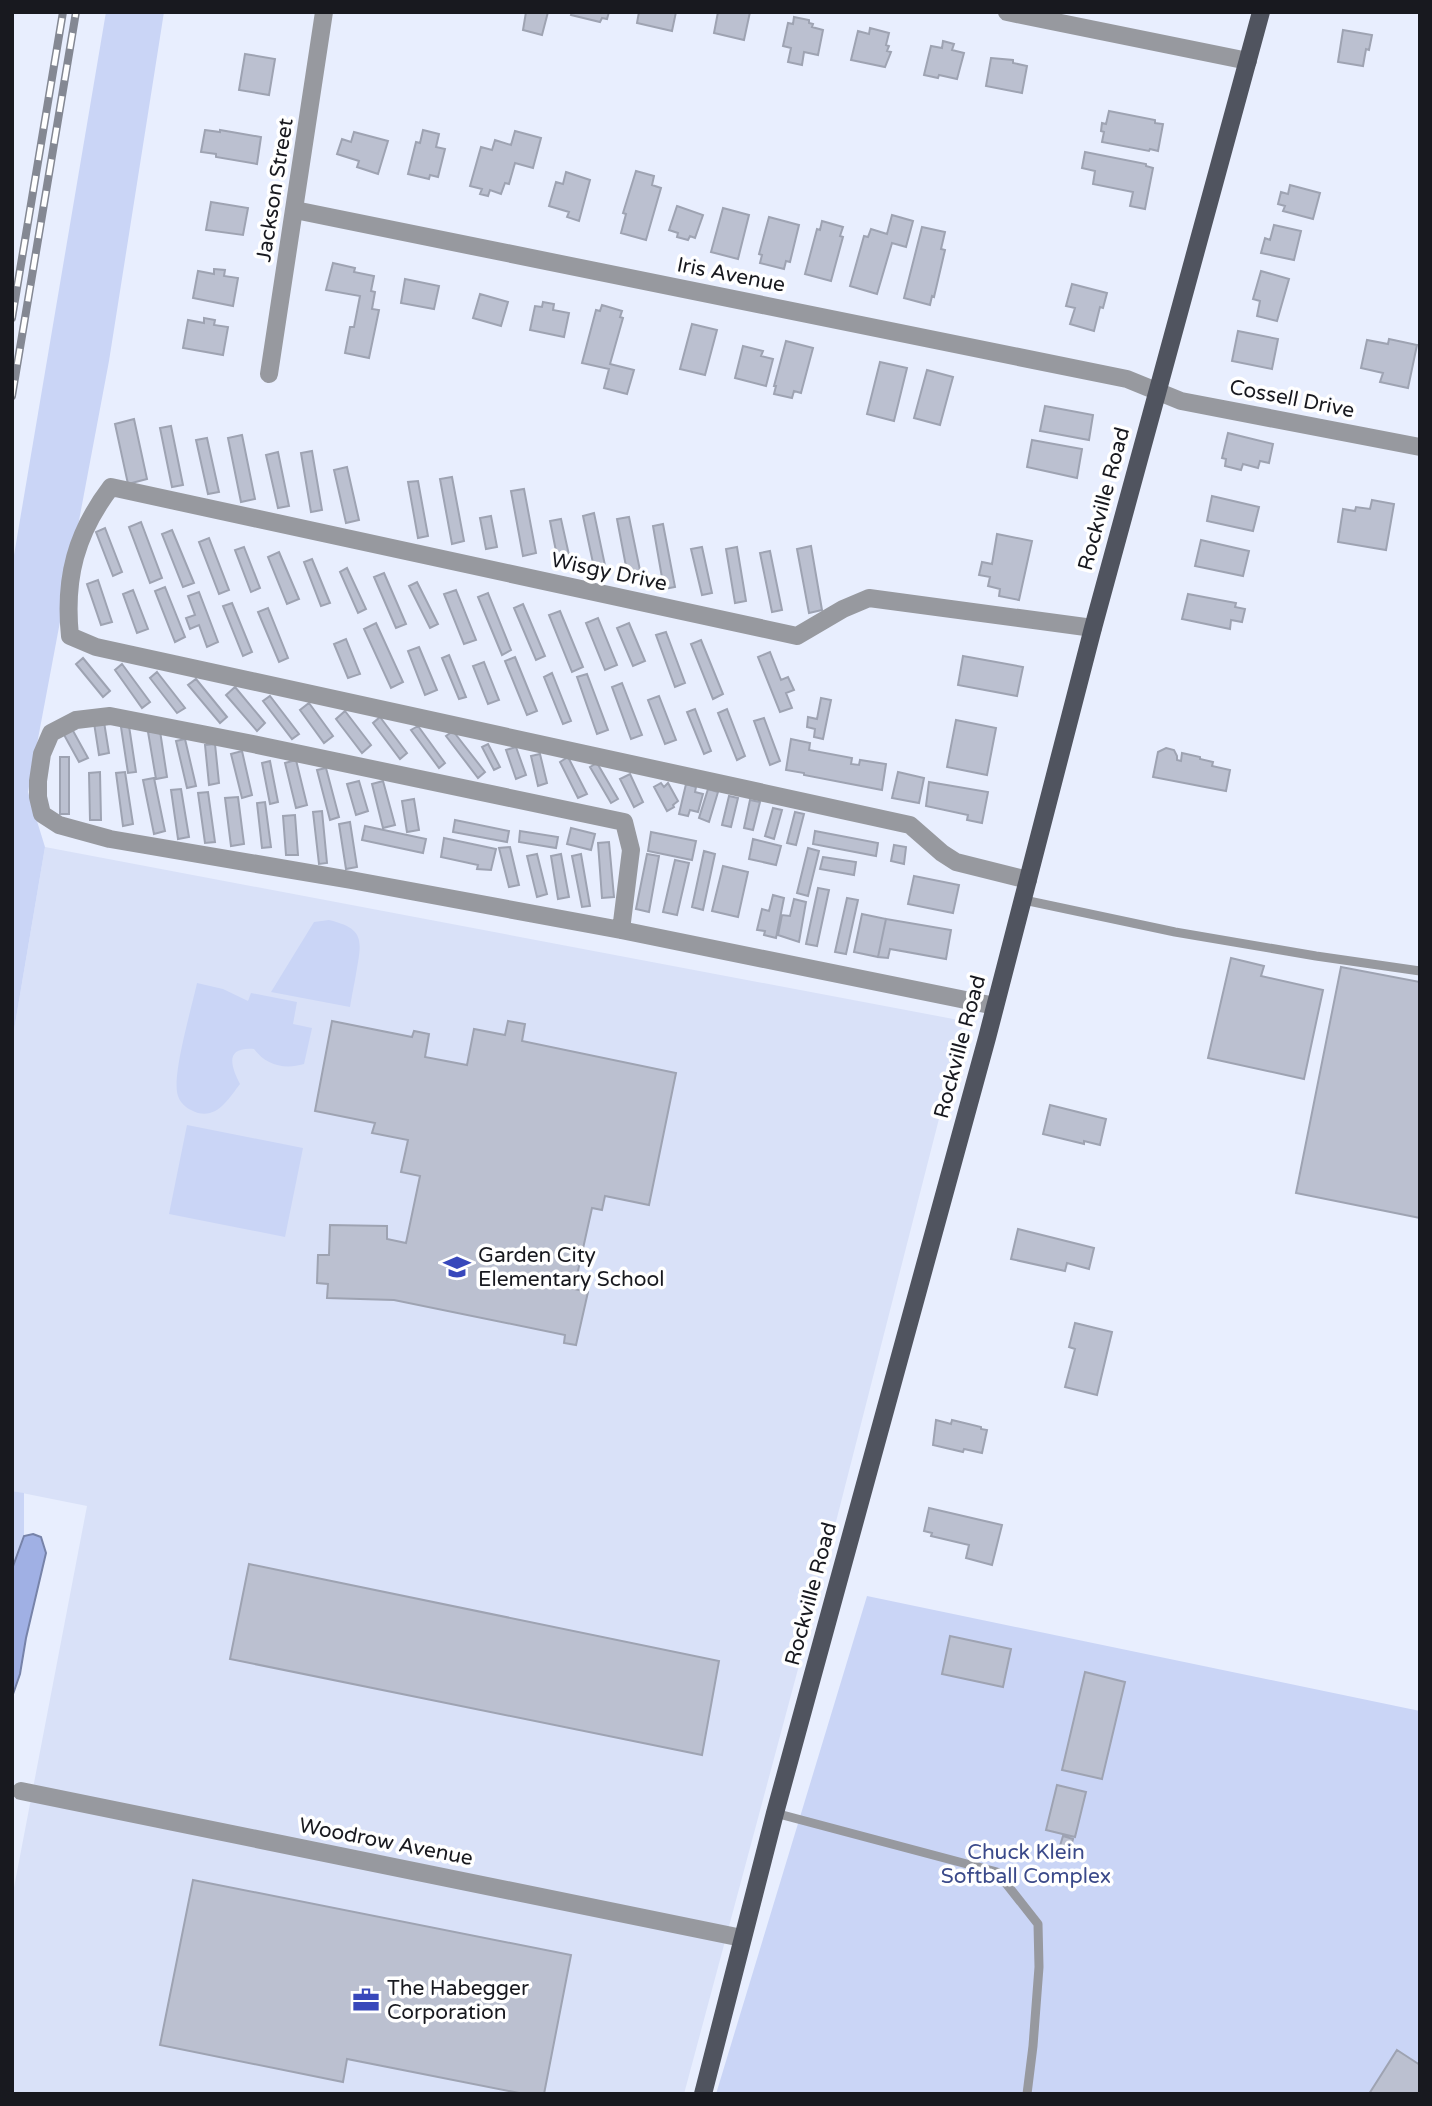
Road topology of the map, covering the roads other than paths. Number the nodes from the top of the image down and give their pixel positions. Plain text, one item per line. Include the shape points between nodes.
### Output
1 (324, 12) edge
2 (1007, 12) edge
3 (1261, 12) edge
4 (1248, 61) junction
5 (295, 210) junction
6 (269, 374) dead end
7 (1157, 391) junction
8 (1420, 447) edge
9 (1093, 628) junction
10 (1028, 880) junction
11 (1024, 900) junction
12 (621, 930) junction
13 (1420, 971) edge
14 (995, 1006) junction
15 (21, 1791) dead end
16 (775, 1813) junction
17 (742, 1938) junction
18 (703, 2094) edge
19 (1027, 2094) edge

1 - 5 street, Jackson Street
2 - 4 street
3 - 4 main road, Rockville Road
4 - 7 main road, Rockville Road
5 - 6 street, Jackson Street
5 - 7 street, Iris Avenue via 1128,379
7 - 8 street, Cossell Drive via 1190,403
7 - 9 main road, Rockville Road
9 - 10 main road, Rockville Road
9 - 10 street, Wisgy Drive via 869,598 797,636 111,487 83,530 73,566 67,609 70,636 96,647 910,825 956,862
10 - 11 main road, Rockville Road
11 - 13 lane via 1175,932
11 - 14 main road, Rockville Road
12 - 12 street via 110,839 59,825 42,814 38,797 42,754 51,733 76,720 110,716 624,822 631,850
12 - 14 street
14 - 16 main road, Rockville Road
15 - 17 street, Woodrow Avenue
16 - 17 main road, Rockville Road
16 - 19 lane via 997,1872 1038,1924
17 - 18 main road, Rockville Road

